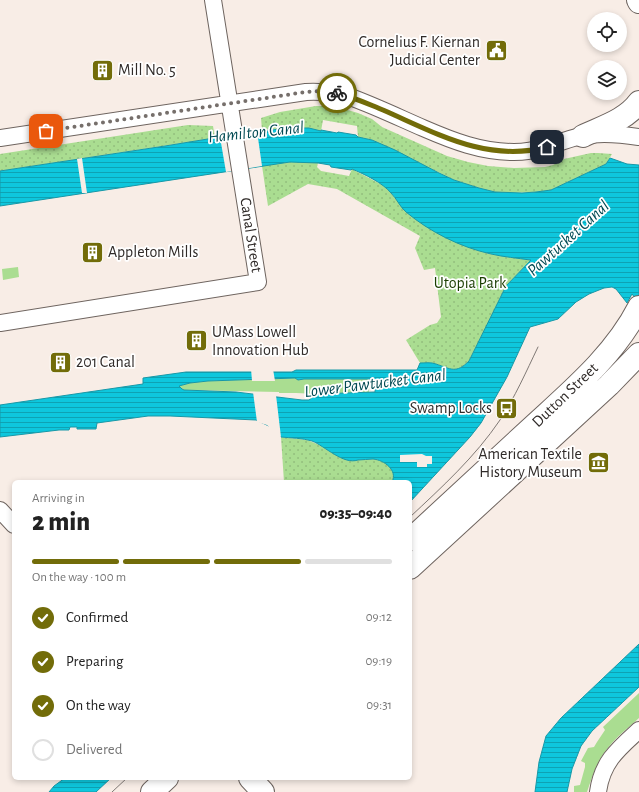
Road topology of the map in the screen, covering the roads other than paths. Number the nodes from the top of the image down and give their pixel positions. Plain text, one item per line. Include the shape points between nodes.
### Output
1 (213, 0) edge
2 (639, 102) edge
3 (230, 104) junction
4 (583, 136) junction
5 (639, 137) edge
6 (0, 138) edge
7 (639, 307) edge
8 (0, 324) edge
9 (639, 354) edge
10 (0, 510) edge
11 (12, 523) edge
12 (412, 538) edge
13 (412, 566) edge
14 (639, 730) edge
15 (165, 780) edge
16 (252, 780) edge
17 (152, 792) edge
18 (263, 792) edge
19 (598, 792) edge

1 - 3 street, Canal Street
2 - 4 main road via 624,116
3 - 4 street via 306,92 338,93 456,142 504,152 539,149
3 - 6 street
3 - 8 street, Canal Street via 258,282
4 - 5 street via 610,134
7 - 12 main road, Dutton Street via 624,331 593,370
9 - 13 main road, Dutton Street via 609,385
10 - 11 street
14 - 19 street via 616,750 606,765
15 - 17 main road
16 - 18 main road

